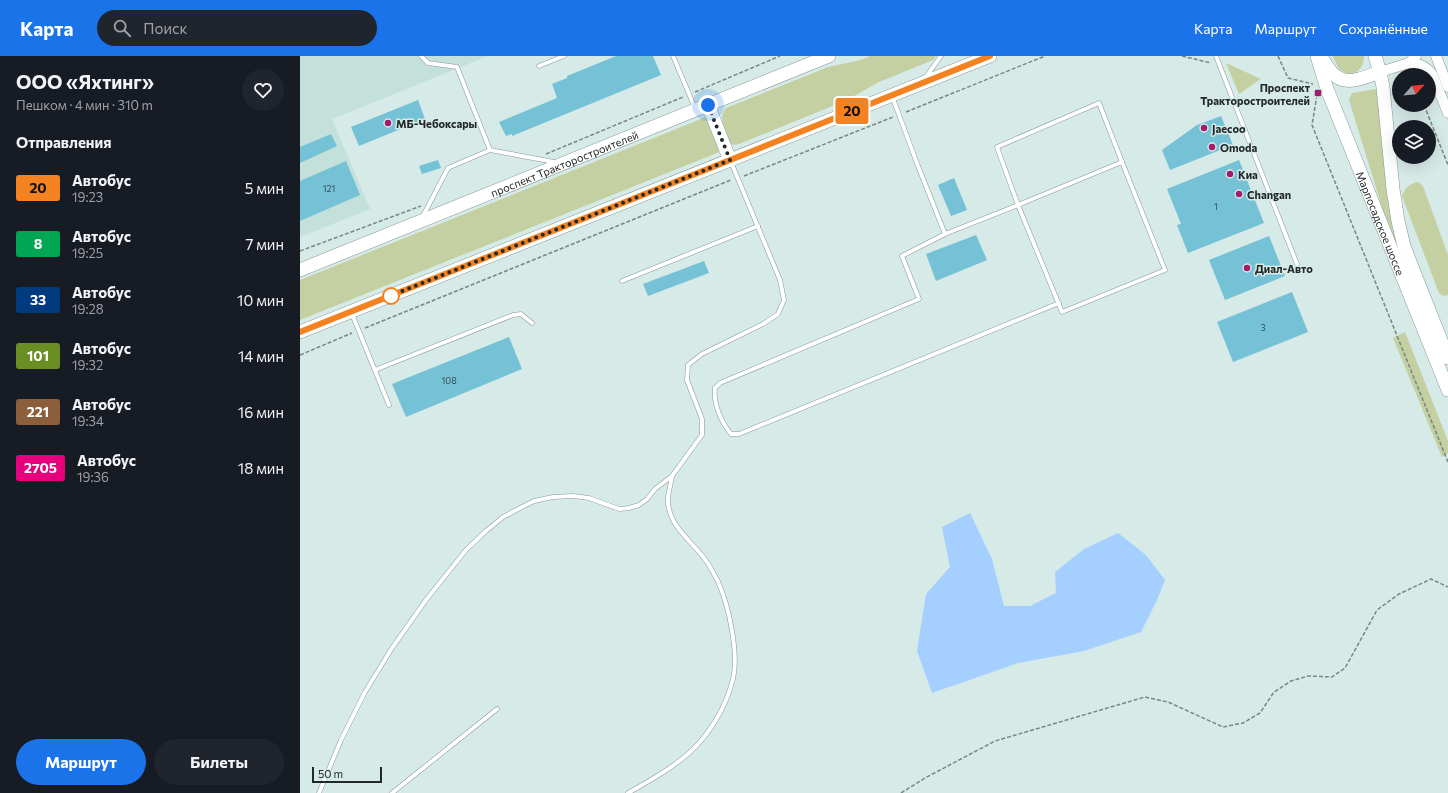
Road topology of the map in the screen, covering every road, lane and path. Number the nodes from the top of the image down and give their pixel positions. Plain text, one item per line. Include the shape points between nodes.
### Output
1 (421, 56) edge
2 (564, 56) edge
3 (673, 56) edge
4 (780, 56) edge
5 (829, 56) edge
6 (941, 56) edge
7 (990, 56) edge
8 (1045, 56) edge
9 (1182, 56) edge
10 (1216, 56) edge
11 (1278, 56) edge
12 (1317, 56) edge
13 (1322, 56) edge
14 (1375, 56) edge
15 (1436, 56) edge
16 (1412, 60) edge
17 (539, 66) dead end
18 (1220, 66) junction
19 (1380, 72) junction
20 (922, 83) junction
21 (1314, 85) dead end
22 (1448, 87) edge
23 (694, 92) dead end
24 (1318, 93) dead end
25 (686, 96) dead end
26 (891, 96) junction
27 (708, 105) junction
28 (695, 110) junction
29 (904, 112) dead end
30 (1427, 112) edge
31 (1448, 114) edge
32 (893, 116) dead end
33 (490, 150) junction
34 (535, 159) junction
35 (730, 160) junction
36 (1122, 162) junction
37 (562, 164) junction
38 (1448, 165) edge
39 (745, 175) dead end
40 (729, 181) dead end
41 (431, 202) junction
42 (1018, 205) junction
43 (421, 221) junction
44 (758, 226) junction
45 (945, 234) junction
46 (300, 251) edge
47 (1297, 264) dead end
48 (300, 270) edge
49 (622, 281) dead end
50 (1059, 303) junction
51 (351, 312) junction
52 (532, 323) dead end
53 (362, 329) dead end
54 (300, 332) edge
55 (350, 334) dead end
56 (300, 355) edge
57 (1448, 358) edge
58 (375, 370) junction
59 (1448, 390) edge
60 (389, 405) dead end
61 (1448, 462) edge
62 (672, 476) junction
63 (1448, 587) edge
64 (497, 709) dead end
65 (319, 793) edge
66 (392, 793) edge
67 (628, 793) edge
68 (901, 793) edge

1 - 33 lane via 428,63 457,66
2 - 17 lane
3 - 28 lane
4 - 23 path
5 - 27 main road, проспект Тракторостроителей
6 - 20 lane
7 - 20 main road
8 - 29 path
9 - 18 path
10 - 18 lane
11 - 21 path via 1288,78
12 - 59 main road, Марпосадское шоссе via 1327,89
13 - 19 main road via 1332,73 1346,81
14 - 19 main road, Марпосадское шоссе
15 - 22 street
16 - 19 street
16 - 31 street via 1432,74
18 - 47 lane
19 - 57 main road, Марпосадское шоссе via 1398,221 1404,246
20 - 26 main road
24 - 61 path via 1312,125
25 - 34 path
26 - 35 main road
26 - 45 lane
27 - 28 main road, проспект Тракторостроителей
27 - 35 main road
28 - 37 main road, проспект Тракторостроителей
30 - 38 path
32 - 39 path
33 - 34 lane
33 - 41 lane via 448,168
34 - 37 lane
35 - 44 lane
35 - 51 main road
36 - 42 lane
36 - 42 lane via 1099,103 997,147
36 - 50 lane via 1165,270 1062,312
37 - 43 main road, проспект Тракторостроителей
40 - 53 path
41 - 43 lane
41 - 46 path
42 - 45 lane
42 - 50 lane
43 - 48 main road, проспект Тракторостроителей
44 - 49 lane
44 - 62 lane via 780,280 784,300 778,314 702,354 688,365 687,380 702,419 702,435
45 - 50 lane via 902,256 919,299 715,388 714,397 724,426 731,434 739,434
51 - 54 main road
51 - 58 lane
52 - 58 lane via 521,314 513,315
55 - 56 path
58 - 60 lane
62 - 65 lane via 639,505 629,508 619,509 589,498 553,497 534,501 522,507 503,517 486,531 466,550 392,648 365,692
62 - 67 lane via 668,498 674,523 708,563 719,583 727,608 733,643 733,678 726,700 704,738 676,764
63 - 68 path via 1431,579 1398,594 1377,610 1345,668 1332,677 1308,676 1291,681 1274,692 1260,713 1243,723 1223,727 1168,702 1145,697 995,741
64 - 66 lane

